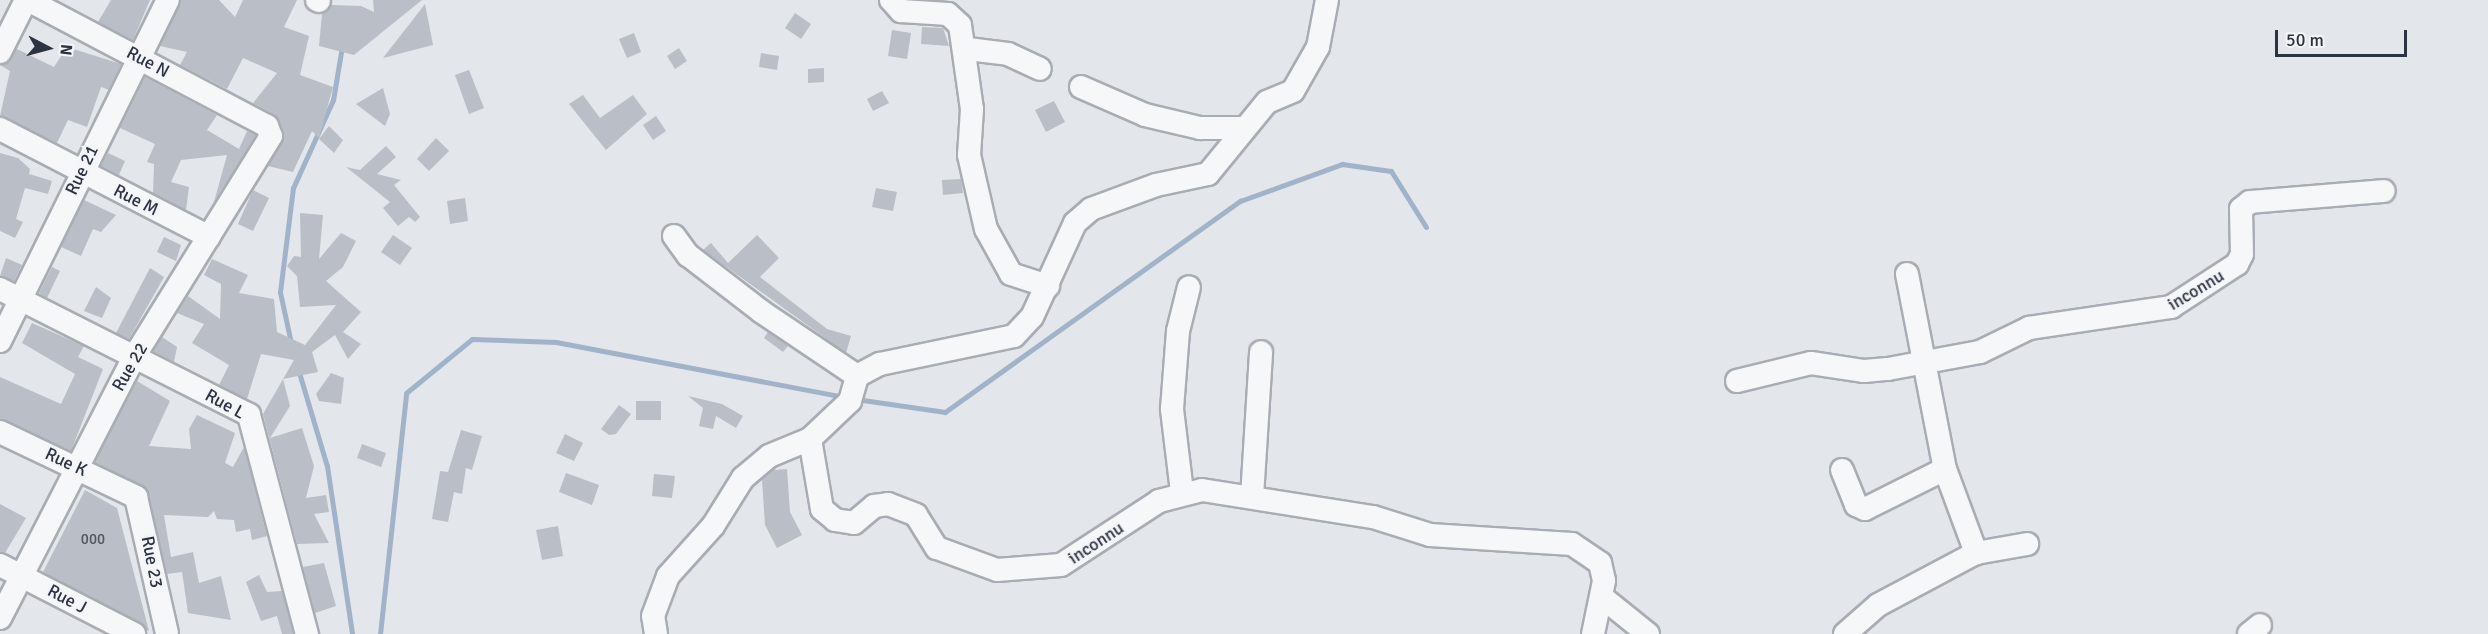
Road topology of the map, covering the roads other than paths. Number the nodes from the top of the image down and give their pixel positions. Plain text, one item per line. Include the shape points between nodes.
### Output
1 (27, 0) edge
2 (168, 0) edge
3 (891, 0) edge
4 (1327, 0) edge
5 (968, 49) junction
6 (0, 52) edge
7 (139, 56) junction
8 (1040, 69) dead end
9 (1082, 87) dead end
10 (267, 126) joint
11 (1243, 128) junction
12 (0, 129) edge
13 (80, 172) junction
14 (2384, 191) dead end
15 (674, 236) dead end
16 (209, 237) junction
17 (1907, 274) dead end
18 (1048, 286) junction
19 (1189, 287) dead end
20 (0, 289) edge
21 (21, 300) junction
22 (0, 341) edge
23 (1261, 352) dead end
24 (134, 357) junction
25 (1923, 363) junction
26 (1737, 381) dead end
27 (854, 386) junction
28 (0, 432) edge
29 (810, 439) junction
30 (75, 465) junction
31 (1946, 469) junction
32 (1842, 470) dead end
33 (1182, 492) junction
34 (132, 494) joint
35 (1252, 497) junction
36 (2027, 544) dead end
37 (1976, 553) junction
38 (0, 566) edge
39 (22, 575) junction
40 (1602, 597) junction
41 (0, 618) edge
42 (134, 634) edge
43 (167, 634) edge
44 (307, 634) edge
45 (656, 634) edge
46 (1593, 634) edge
47 (1648, 634) edge
48 (1845, 634) edge

1 - 6 street
1 - 7 street, Rue N
2 - 7 street, Rue 21
3 - 5 street via 901,11 953,16
4 - 11 street via 1325,25 1302,80 1293,91 1267,102
5 - 8 street via 1008,54
5 - 18 street via 969,155 986,229 1011,274
7 - 10 street, Rue N
7 - 13 street, Rue 21
9 - 11 street via 1146,115 1200,128
10 - 16 street, Rue 22 via 271,136
11 - 18 street via 1208,174 1156,185 1091,209 1075,223
12 - 13 street, Rue M
13 - 16 street, Rue M
13 - 21 street, Rue 21
14 - 25 street, inconnu via 2250,202 2241,209 2242,254 2237,264 2171,308 2029,328 1980,352
15 - 27 street via 688,255
16 - 24 street, Rue 22
17 - 25 street
18 - 27 street via 1014,336 880,364
19 - 33 street via 1178,331 1172,409
20 - 21 street, Rue L
21 - 22 street, Rue 21
21 - 24 street, Rue L
23 - 35 street
24 - 30 street, Rue 22
24 - 44 street, Rue L via 249,415
25 - 26 street, inconnu via 1864,371 1811,363
25 - 31 street
27 - 29 street
28 - 30 street, Rue K
29 - 33 street, inconnu via 822,509 835,520 854,523 874,506 888,504 916,515 937,548 997,570 1061,566 1160,501
29 - 45 street via 769,456 743,478 713,526 668,576 653,616
30 - 34 street, Rue K
30 - 39 street, Rue 22
31 - 32 street via 1865,509 1856,505
31 - 37 street
33 - 35 street, inconnu
34 - 43 street, Rue 23 via 141,506
35 - 40 street, inconnu via 1373,517 1430,535 1572,544 1600,563
36 - 37 street
37 - 48 street via 1878,605
38 - 39 street, Rue J
39 - 41 street, Rue 22
39 - 42 street, Rue J
40 - 46 street, inconnu
40 - 47 street

